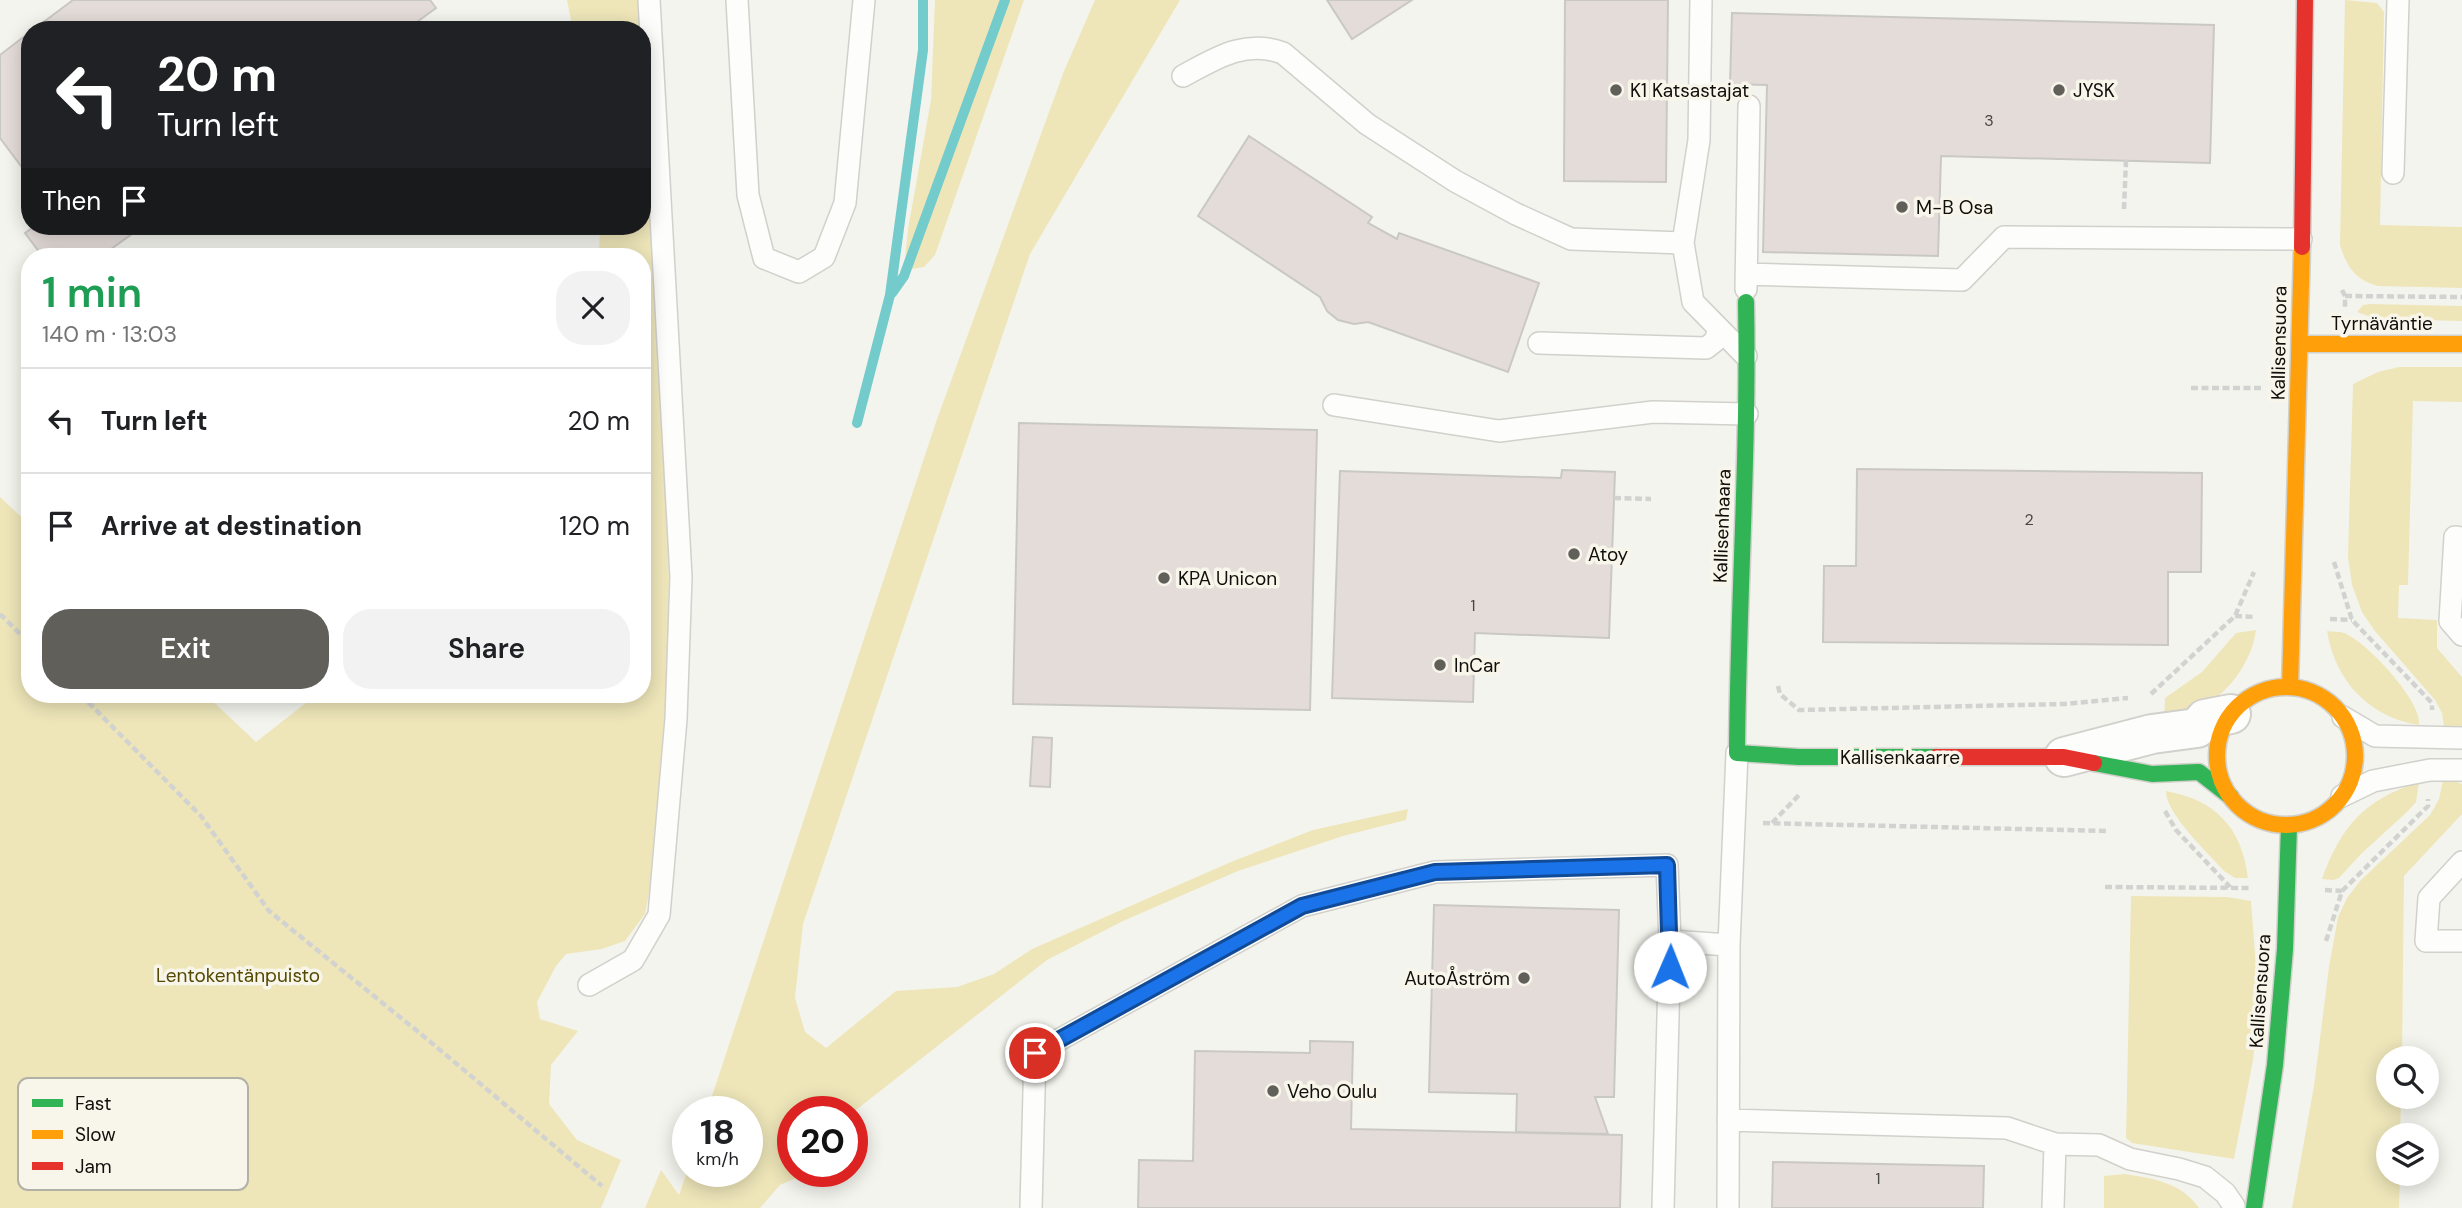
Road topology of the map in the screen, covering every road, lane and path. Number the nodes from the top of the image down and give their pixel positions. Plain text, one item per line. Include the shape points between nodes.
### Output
1 (649, 0) edge
2 (737, 0) edge
3 (864, 0) edge
4 (1701, 0) edge
5 (2305, 0) edge
6 (2398, 0) edge
7 (650, 21) edge
8 (651, 36) edge
9 (1183, 76) dead end
10 (1749, 106) dead end
11 (2126, 160) dead end
12 (2393, 173) dead end
13 (2123, 237) junction
14 (2301, 239) junction
15 (1683, 243) junction
16 (1746, 274) junction
17 (2340, 285) dead end
18 (2345, 296) junction
19 (2462, 297) edge
20 (1746, 302) joint
21 (1719, 329) junction
22 (1539, 343) dead end
23 (2343, 343) junction
24 (2301, 344) junction
25 (2462, 344) edge
26 (1746, 356) junction
27 (2265, 375) dead end
28 (2191, 388) dead end
29 (1334, 405) dead end
30 (1747, 414) junction
31 (1614, 498) dead end
32 (1651, 499) dead end
33 (2462, 538) edge
34 (2334, 559) dead end
35 (2258, 563) dead end
36 (0, 614) edge
37 (21, 635) edge
38 (2462, 635) edge
39 (1777, 684) dead end
40 (2290, 687) junction
41 (2149, 695) junction
42 (88, 703) edge
43 (2231, 714) junction
44 (2343, 717) junction
45 (2152, 734) junction
46 (2431, 738) junction
47 (2462, 738) edge
48 (1737, 752) junction
49 (2064, 757) junction
50 (2430, 770) junction
51 (2462, 770) edge
52 (2152, 774) junction
53 (2342, 796) junction
54 (2231, 797) junction
55 (1734, 822) junction
56 (2289, 825) junction
57 (2106, 831) dead end
58 (2462, 862) edge
59 (2105, 887) dead end
60 (1670, 941) junction
61 (2462, 941) edge
62 (1729, 945) junction
63 (2326, 947) dead end
64 (589, 985) dead end
65 (1728, 1120) junction
66 (2055, 1144) junction
67 (602, 1186) dead end
68 (1031, 1208) edge
69 (1663, 1208) edge
70 (1728, 1208) edge
71 (2053, 1208) edge
72 (2241, 1208) edge

1 - 7 lane
2 - 3 lane via 748,195 764,258 799,272 824,257 845,203
4 - 15 lane via 1699,140
5 - 14 street, Kallisensuora
6 - 12 lane
8 - 64 lane via 681,577 676,719 659,915 633,960
9 - 15 lane via 1230,51 1269,48 1283,53 1367,124 1516,214 1571,239
10 - 16 lane
11 - 13 path
13 - 14 lane
13 - 16 lane via 2004,237 1962,280
14 - 24 street, Kallisensuora
15 - 21 lane via 1693,302
16 - 20 lane
17 - 18 path
18 - 19 path
18 - 23 path
20 - 26 street, Kallisenhaara
21 - 22 lane via 1706,348
21 - 26 lane
23 - 24 street, Tyrnäväntie
23 - 25 street, Tyrnäväntie
24 - 40 street, Kallisensuora
26 - 30 street, Kallisenhaara
27 - 28 path via 2265,388
29 - 30 lane via 1499,431 1653,412
30 - 48 street, Kallisenhaara
31 - 32 path
33 - 38 lane via 2455,537 2450,621
34 - 46 path via 2352,620 2432,703
35 - 41 path via 2235,616
36 - 37 path
39 - 41 path via 1780,695 1799,709 2064,704
40 - 43 street via 2268,689 2248,698
40 - 44 street via 2311,691
41 - 45 path
42 - 67 path via 201,816 269,911
43 - 45 street, Kallisenkaarre via 2205,719 2197,728
43 - 54 street via 2217,756 2220,778
44 - 46 lane via 2375,736
44 - 53 street via 2355,757
45 - 49 street, Kallisenkaarre
46 - 47 lane
48 - 49 street, Kallisenkaarre via 1799,757
48 - 55 lane
49 - 52 street, Kallisenkaarre
50 - 51 lane
50 - 53 lane via 2372,781
50 - 63 path via 2428,806 2342,891
52 - 54 street, Kallisenkaarre via 2199,772
52 - 59 path via 2154,791 2176,830 2231,887
53 - 56 street via 2310,821
54 - 56 street via 2247,813
55 - 57 path
55 - 62 lane
56 - 72 street, Kallisensuora via 2275,1065 2260,1159
58 - 61 lane via 2429,898 2426,941
60 - 62 lane
60 - 68 lane via 1667,865 1435,872 1302,906 1035,1053
60 - 69 lane
62 - 65 lane
65 - 66 lane via 2007,1128
65 - 70 lane
66 - 71 lane
66 - 72 lane via 2099,1145 2130,1159 2205,1177

